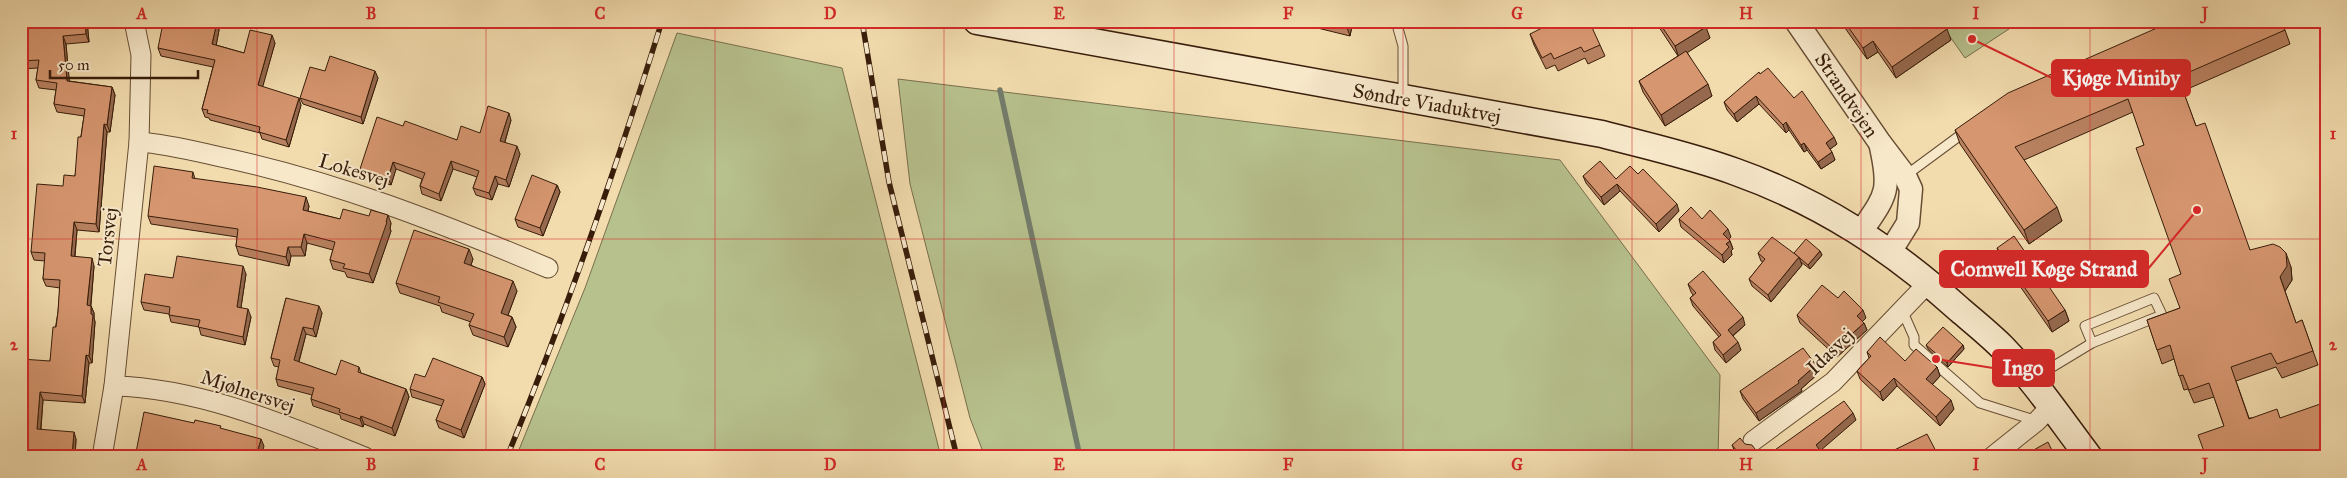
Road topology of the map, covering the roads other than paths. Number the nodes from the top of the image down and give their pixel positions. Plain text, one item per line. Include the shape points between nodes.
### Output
1 (134, 21) edge
2 (977, 21) edge
3 (1396, 21) edge
4 (1796, 21) edge
5 (1404, 98) junction
6 (1975, 125) edge
7 (139, 142) junction
8 (1880, 143) junction
9 (1905, 176) junction
10 (1861, 232) junction
11 (1890, 252) junction
12 (548, 268) dead end
13 (1928, 282) junction
14 (1902, 310) junction
15 (2092, 344) junction
16 (2029, 379) junction
17 (114, 386) junction
18 (2044, 413) junction
19 (1753, 441) dead end
20 (102, 457) edge
21 (364, 457) edge
22 (1992, 457) edge
23 (2089, 457) edge

1 - 7 street, Torsvej via 141,55
2 - 5 main road, Søndre Viaduktvej
3 - 5 lane via 1404,46
4 - 8 street, Strandvejen
5 - 10 main road, Søndre Viaduktvej via 1602,134 1693,158 1779,189
6 - 9 lane
7 - 12 street, Lokesvej via 249,163 359,193
7 - 17 street, Torsvej
8 - 9 street, Strandvejen
8 - 10 street, Strandvejen via 1887,186 1881,202
9 - 11 street, Strandvejen via 1912,189 1908,223
10 - 11 main road
11 - 13 main road
13 - 14 street, Idasvej
13 - 16 main road via 2002,347
14 - 18 lane via 1914,337 1914,345 1980,403
14 - 19 street, Idasvej via 1833,382
15 - 15 lane via 2162,315 2154,298 2085,326
15 - 16 lane
16 - 18 main road
17 - 20 street, Torsvej
17 - 21 street, Mjølnersvej via 142,386 187,395 260,417
18 - 22 street
18 - 23 main road

